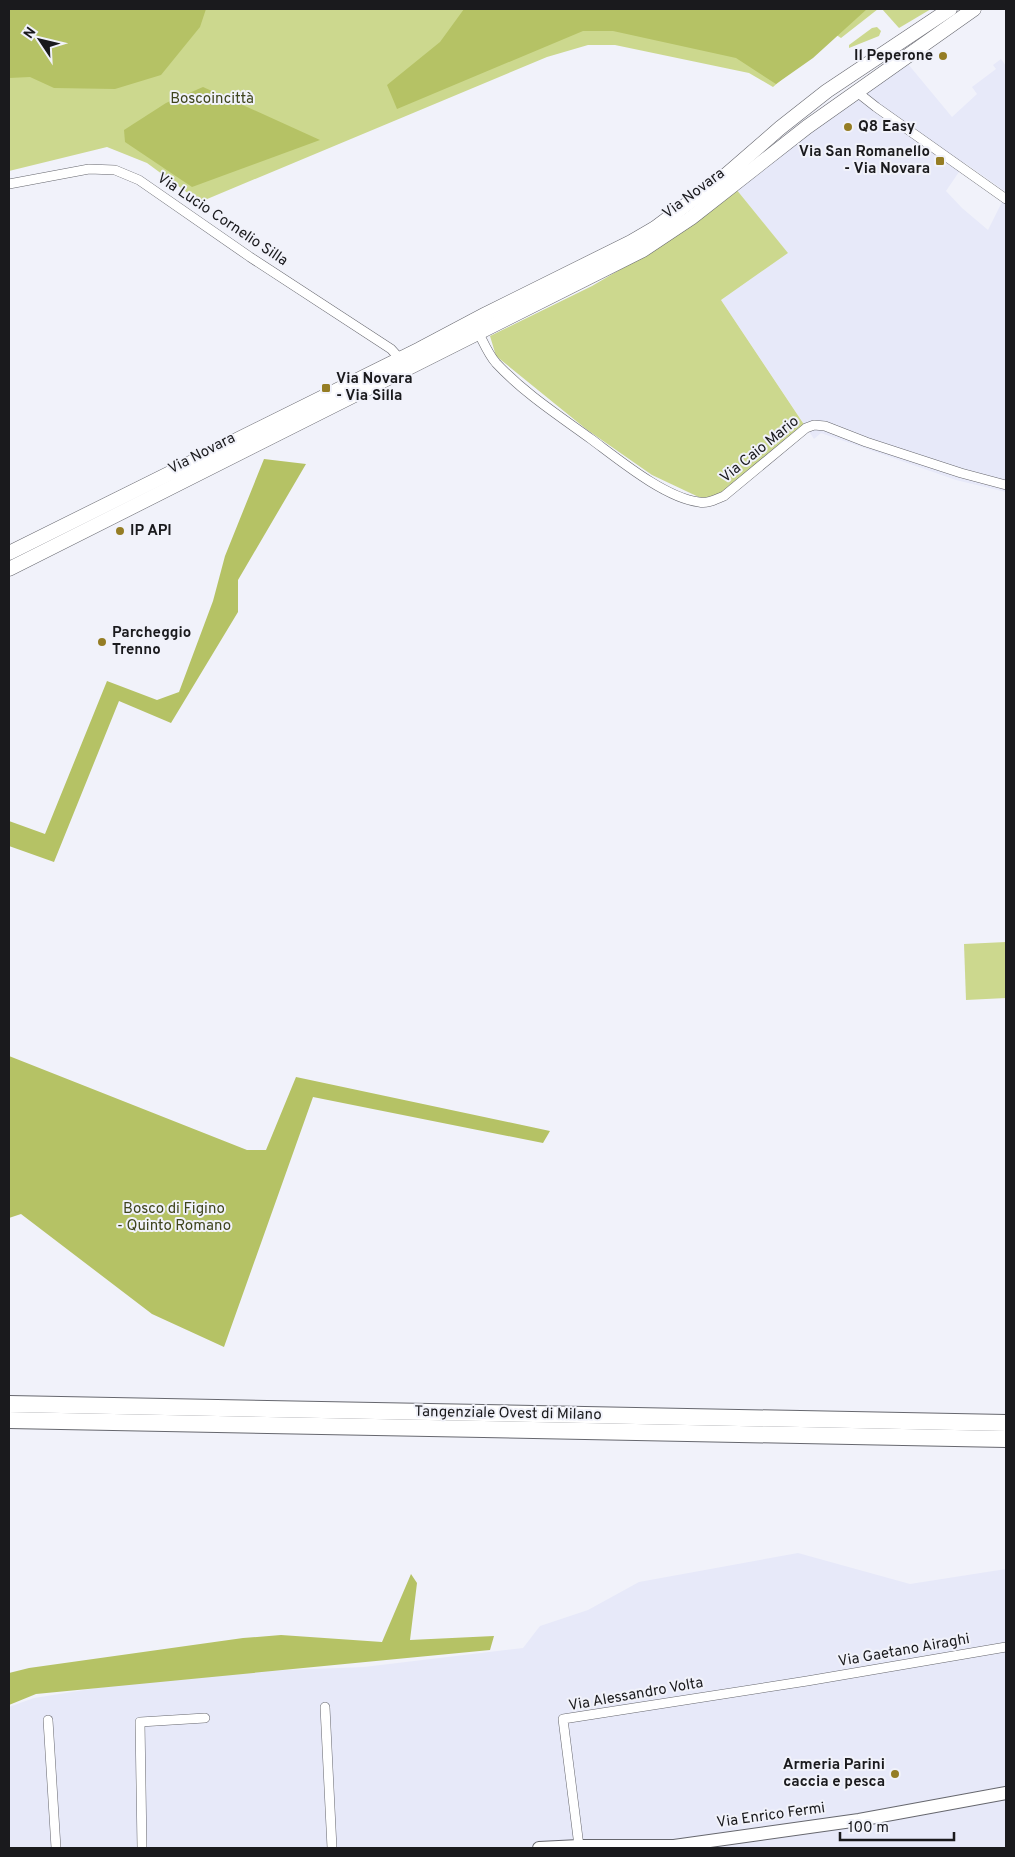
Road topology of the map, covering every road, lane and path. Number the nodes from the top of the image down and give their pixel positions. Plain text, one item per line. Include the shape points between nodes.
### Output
1 (950, 9) edge
2 (974, 9) edge
3 (846, 78) junction
4 (857, 92) junction
5 (9, 184) edge
6 (1006, 198) edge
7 (475, 327) junction
8 (405, 363) junction
9 (1006, 485) edge
10 (9, 553) edge
11 (9, 569) edge
12 (9, 1404) edge
13 (9, 1420) edge
14 (1006, 1423) edge
15 (1006, 1439) edge
16 (1006, 1648) edge
17 (807, 1681) joint
18 (325, 1706) dead end
19 (205, 1718) dead end
20 (48, 1720) dead end
21 (1006, 1793) edge
22 (579, 1846) junction
23 (56, 1848) edge
24 (142, 1848) edge
25 (332, 1848) edge
26 (539, 1848) edge

1 - 3 main road, Via Novara
2 - 4 main road, Via Novara
3 - 4 main road
3 - 7 main road, Via Novara via 673,216
4 - 6 street
4 - 7 main road, Via Novara via 643,250
5 - 8 street, Via Lucio Cornelio Silla via 88,169 114,170 139,180 391,349
7 - 8 main road, Via Novara
7 - 9 street, Via Caio Mario via 494,361 522,390 655,484 682,497 709,502 724,496 806,428 818,425
8 - 10 main road, Via Novara
8 - 11 main road, Via Novara
12 - 14 highway, Tangenziale Ovest di Milano
13 - 15 highway, Tangenziale Ovest di Milano
16 - 17 street, Via Gaetano Airaghi
17 - 22 street, Via Alessandro Volta via 563,1719
18 - 25 street
19 - 24 street via 140,1722
20 - 23 street
21 - 22 street, Via Enrico Fermi via 859,1820 674,1846
22 - 26 street, Via Enrico Fermi

